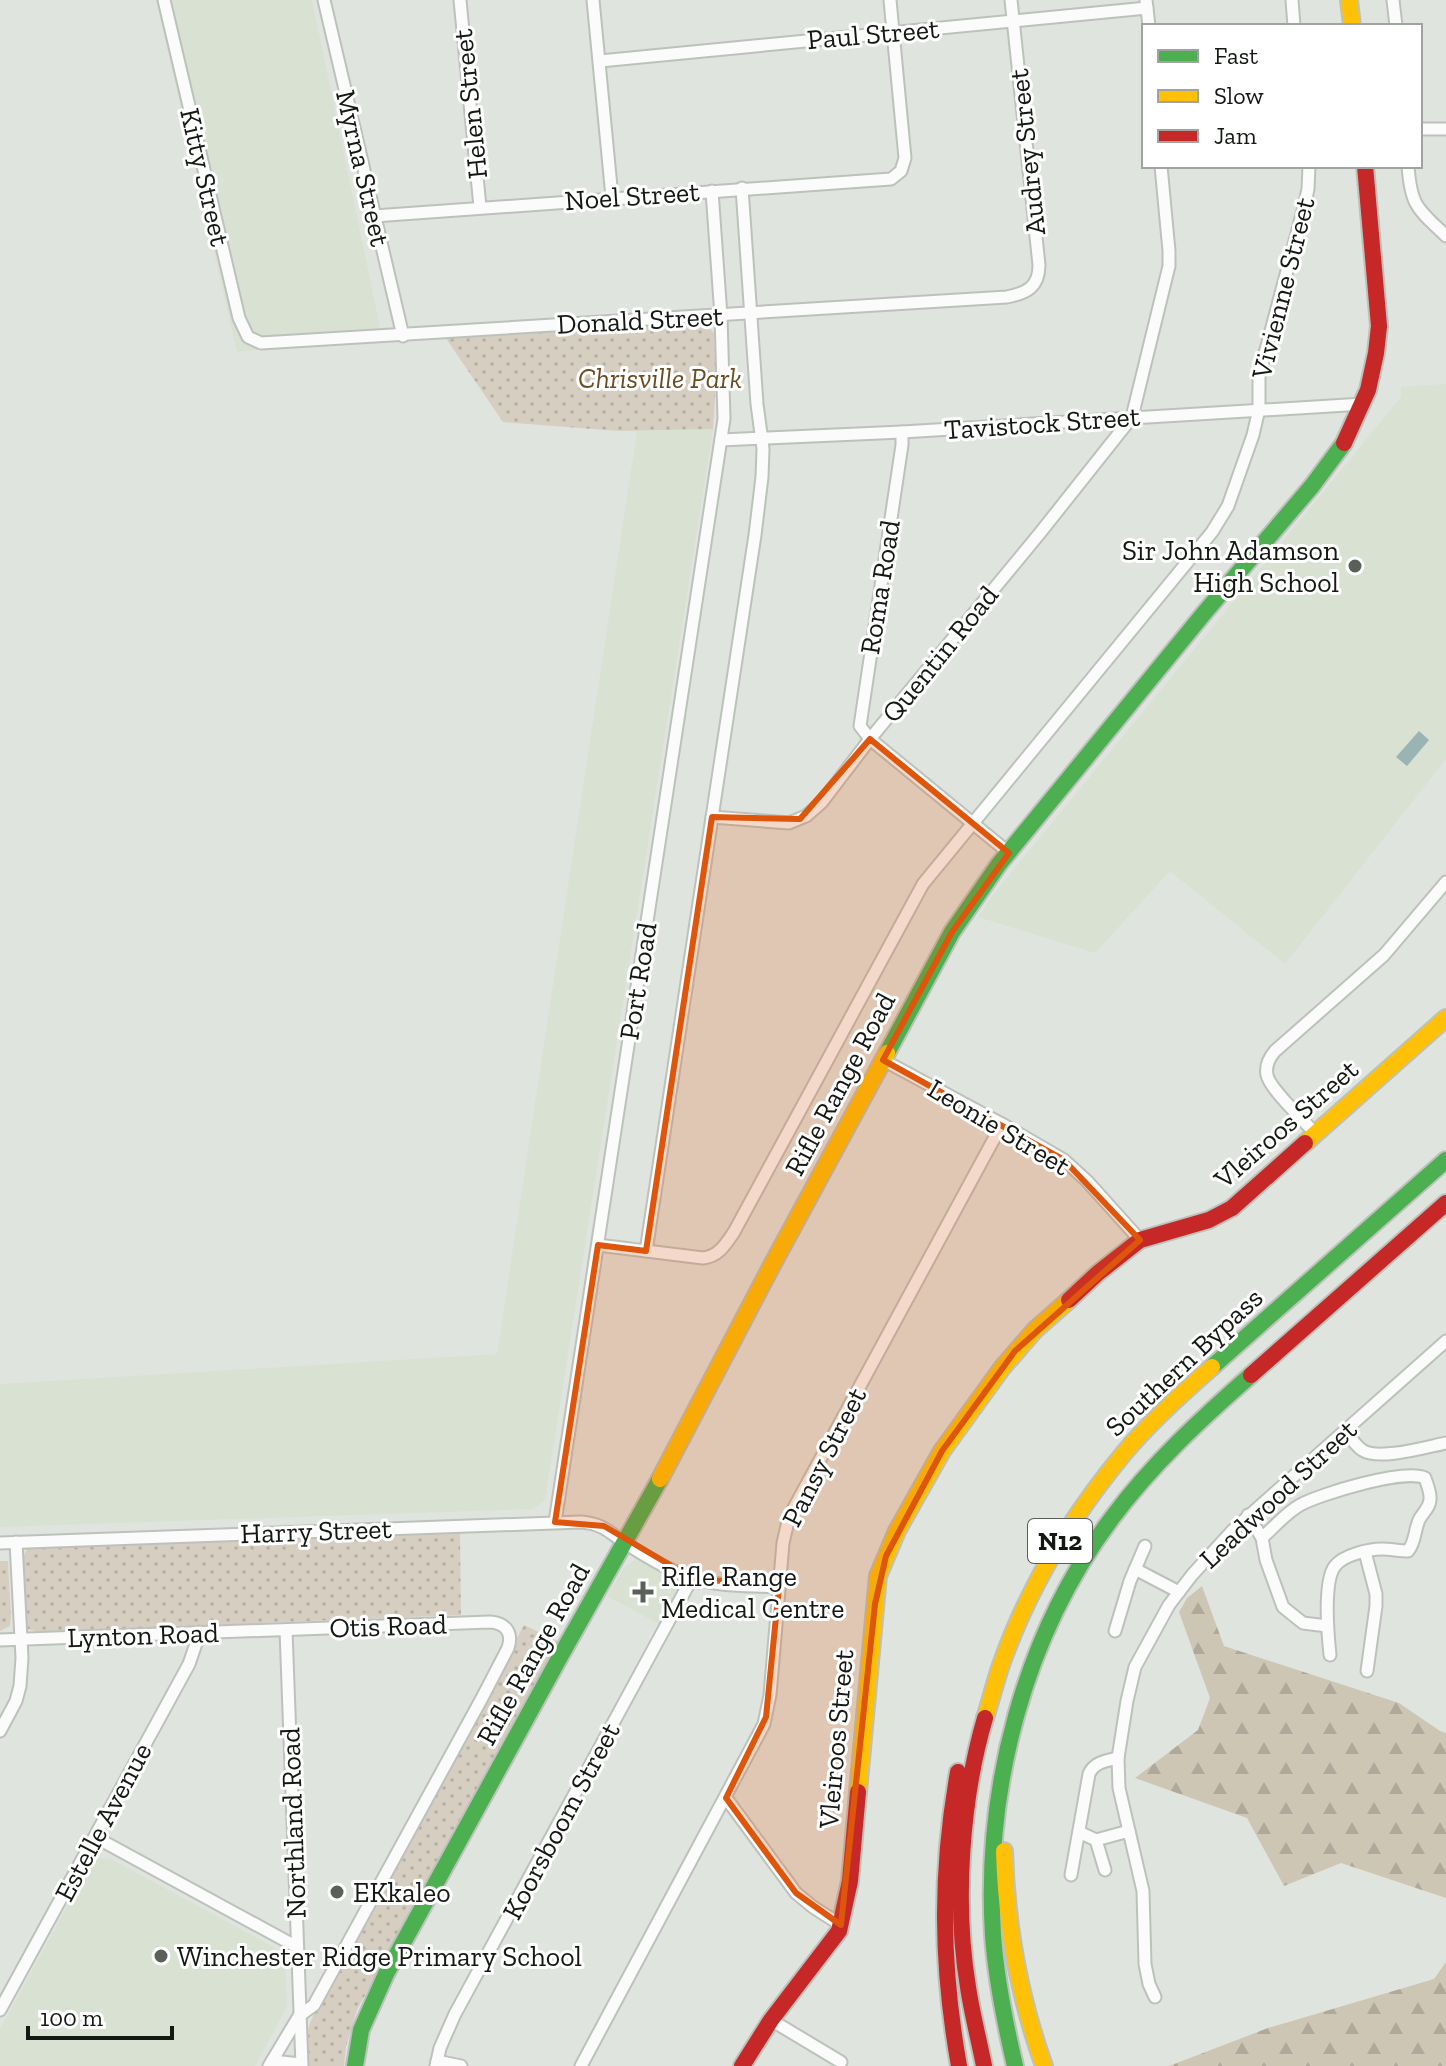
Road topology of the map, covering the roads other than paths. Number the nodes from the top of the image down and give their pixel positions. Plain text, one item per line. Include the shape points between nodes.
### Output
1 (164, 0) edge
2 (324, 0) edge
3 (460, 0) edge
4 (593, 0) edge
5 (890, 0) edge
6 (1011, 0) edge
7 (1292, 0) edge
8 (1349, 0) edge
9 (1394, 0) edge
10 (1147, 4) edge
11 (1013, 21) junction
12 (1149, 24) edge
13 (1294, 24) edge
14 (1352, 24) edge
15 (1396, 24) edge
16 (893, 32) junction
17 (600, 61) junction
18 (1422, 129) edge
19 (1446, 129) edge
20 (1161, 168) edge
21 (1309, 168) edge
22 (1365, 168) edge
23 (1408, 168) edge
24 (742, 188) junction
25 (712, 191) junction
26 (612, 197) junction
27 (480, 207) junction
28 (374, 216) junction
29 (1446, 236) edge
30 (1020, 295) joint
31 (751, 313) junction
32 (721, 316) junction
33 (403, 336) junction
34 (261, 343) joint
35 (1363, 404) junction
36 (1259, 409) junction
37 (1132, 417) junction
38 (902, 432) junction
39 (762, 439) junction
40 (721, 440) junction
41 (870, 739) junction
42 (712, 817) junction
43 (974, 822) junction
44 (1009, 853) junction
45 (1446, 882) edge
46 (1446, 1018) edge
47 (883, 1060) junction
48 (1002, 1124) junction
49 (1316, 1134) junction
50 (1446, 1160) edge
51 (1446, 1203) edge
52 (1140, 1240) junction
53 (598, 1245) junction
54 (646, 1251) junction
55 (1446, 1341) edge
56 (1345, 1430) junction
57 (1446, 1443) edge
58 (1248, 1515) junction
59 (555, 1522) junction
60 (1262, 1538) junction
61 (16, 1542) junction
62 (0, 1543) edge
63 (625, 1543) junction
64 (1145, 1546) dead end
65 (1365, 1552) junction
66 (1135, 1569) junction
67 (692, 1578) junction
68 (779, 1587) junction
69 (1179, 1592) junction
70 (490, 1622) joint
71 (1327, 1626) junction
72 (286, 1630) junction
73 (1115, 1631) dead end
74 (200, 1632) junction
75 (21, 1639) junction
76 (0, 1640) edge
77 (1330, 1655) dead end
78 (1367, 1671) dead end
79 (989, 1701) junction
80 (0, 1731) edge
81 (1118, 1758) junction
82 (1000, 1783) junction
83 (726, 1798) junction
84 (1129, 1831) junction
85 (1079, 1832) junction
86 (95, 1837) junction
87 (1096, 1840) junction
88 (1105, 1870) dead end
89 (1071, 1875) dead end
90 (841, 1925) junction
91 (297, 1947) junction
92 (1155, 1997) dead end
93 (0, 2010) edge
94 (299, 2016) junction
95 (771, 2020) junction
96 (841, 2062) dead end
97 (271, 2064) edge
98 (437, 2064) edge
99 (302, 2065) edge
100 (355, 2066) edge
101 (461, 2066) edge
102 (581, 2066) edge
103 (742, 2066) edge
104 (959, 2066) edge
105 (984, 2066) edge
106 (1015, 2066) edge
107 (1044, 2066) edge

1 - 34 street, Kitty Street via 239,318 248,337
2 - 28 street, Myrna Street
3 - 27 street, Helen Street
4 - 17 street
5 - 16 street
6 - 11 street, Audrey Street
7 - 13 street
8 - 14 main road
9 - 15 street
10 - 11 street, Paul Street
10 - 12 street
11 - 16 street, Paul Street
11 - 30 street, Audrey Street via 1039,271 1035,283
16 - 17 street, Paul Street
16 - 24 street, Noel Street via 905,162 901,171 891,179
17 - 26 street
18 - 19 street
20 - 37 street via 1169,266
21 - 36 street, Vivienne Street via 1307,197 1259,376
22 - 35 main road, Rifle Range Road via 1379,326
23 - 29 street via 1415,203
24 - 25 street, Noel Street
24 - 31 street, Port Road
25 - 26 street, Noel Street
25 - 32 street, Port Road
26 - 27 street, Noel Street
27 - 28 street, Noel Street
28 - 33 street, Myrna Street
30 - 31 street, Donald Street
31 - 32 street, Donald Street
31 - 39 street, Port Road
32 - 33 street, Donald Street
32 - 40 street, Port Road
33 - 34 street, Donald Street
35 - 36 street, Tavistock Street
35 - 44 main road, Rifle Range Road via 1347,438 1312,486
36 - 37 street, Tavistock Street
36 - 43 street, Rifle Range Road via 1225,514
37 - 38 street, Tavistock Street
37 - 41 street, Quentin Road
38 - 39 street, Tavistock Street
38 - 41 street, Roma Road via 861,716 860,726
39 - 40 street, Tavistock Street
39 - 42 street, Port Road via 755,535
40 - 53 street, Port Road
41 - 42 street, Quentin Road via 822,802 800,819 789,823
41 - 43 street
42 - 54 street, Port Road
43 - 44 street
43 - 54 street, Rifle Range Road via 919,891 724,1246 703,1258
44 - 47 main road, Rifle Range Road via 961,918
45 - 49 street via 1384,955 1275,1051 1266,1066 1271,1085
46 - 49 main road, Vleiroos Street
47 - 48 street, Leonie Street
47 - 63 main road, Rifle Range Road
48 - 52 street, Leonie Street via 1073,1168
48 - 68 street, Pansy Street via 789,1517
49 - 52 main road, Vleiroos Street via 1225,1213
50 - 79 main road, Southern Bypass / N12 via 1168,1407 1122,1456 1050,1557 1006,1649
51 - 82 main road, Southern Bypass / N12 via 1204,1417 1137,1486 1087,1553 1053,1614 1018,1705
52 - 90 main road, Vleiroos Street via 1015,1351 942,1451 886,1556 878,1576 850,1881
53 - 54 street, Rifle Range Road
53 - 59 street, Port Road
55 - 56 street, Leadwood Street
56 - 57 street via 1361,1449 1374,1454
56 - 58 street, Leadwood Street
58 - 60 street
58 - 69 street, Leadwood Street
59 - 61 street, Harry Street
59 - 63 street, Harry Street via 600,1525
60 - 65 street via 1307,1502 1363,1483 1425,1478 1431,1498 1414,1544 1408,1551
60 - 71 street via 1283,1607 1303,1623
61 - 62 street, Harry Street
61 - 75 street
63 - 67 street, Harry Street
63 - 100 main road, Rifle Range Road via 377,1991
64 - 66 street
65 - 71 street via 1337,1563 1332,1571
65 - 78 street via 1376,1594
66 - 69 street
66 - 73 street
67 - 68 street
67 - 98 street, Koorsboom Street via 455,2014
68 - 83 street, Pansy Street via 766,1717
69 - 81 street, Leadwood Street via 1135,1667
70 - 72 street, Otis Road
70 - 94 street, Rifle Range Road via 507,1628 508,1648 314,2005
71 - 77 street
72 - 74 street, Lynton Road
72 - 91 street, Northland Road
74 - 75 street, Lynton Road
74 - 86 street, Estelle Avenue via 189,1664
75 - 76 street, Lynton Road
75 - 80 street via 19,1694
79 - 104 main road via 958,1774 945,1859 945,1959
79 - 105 main road, Southern Bypass / N12 via 967,1804 961,1889 965,1967
81 - 84 street, Leadwood Street
81 - 85 street via 1092,1768
82 - 106 main road, Southern Bypass / N12 via 992,1848 992,1933 998,1997
82 - 107 main road via 1009,1929 1021,1993
83 - 90 street via 796,1893
83 - 102 street, Pansy Street
84 - 87 street
84 - 92 street, Leadwood Street via 1143,1891 1145,1964
85 - 87 street
85 - 89 street
86 - 91 street
86 - 93 street, Estelle Avenue
87 - 88 street
90 - 95 main road, Vleiroos Street
91 - 94 street, Northland Road
94 - 97 street
94 - 99 street
95 - 96 street
95 - 103 main road, Vleiroos Street
97 - 99 street
98 - 101 street

